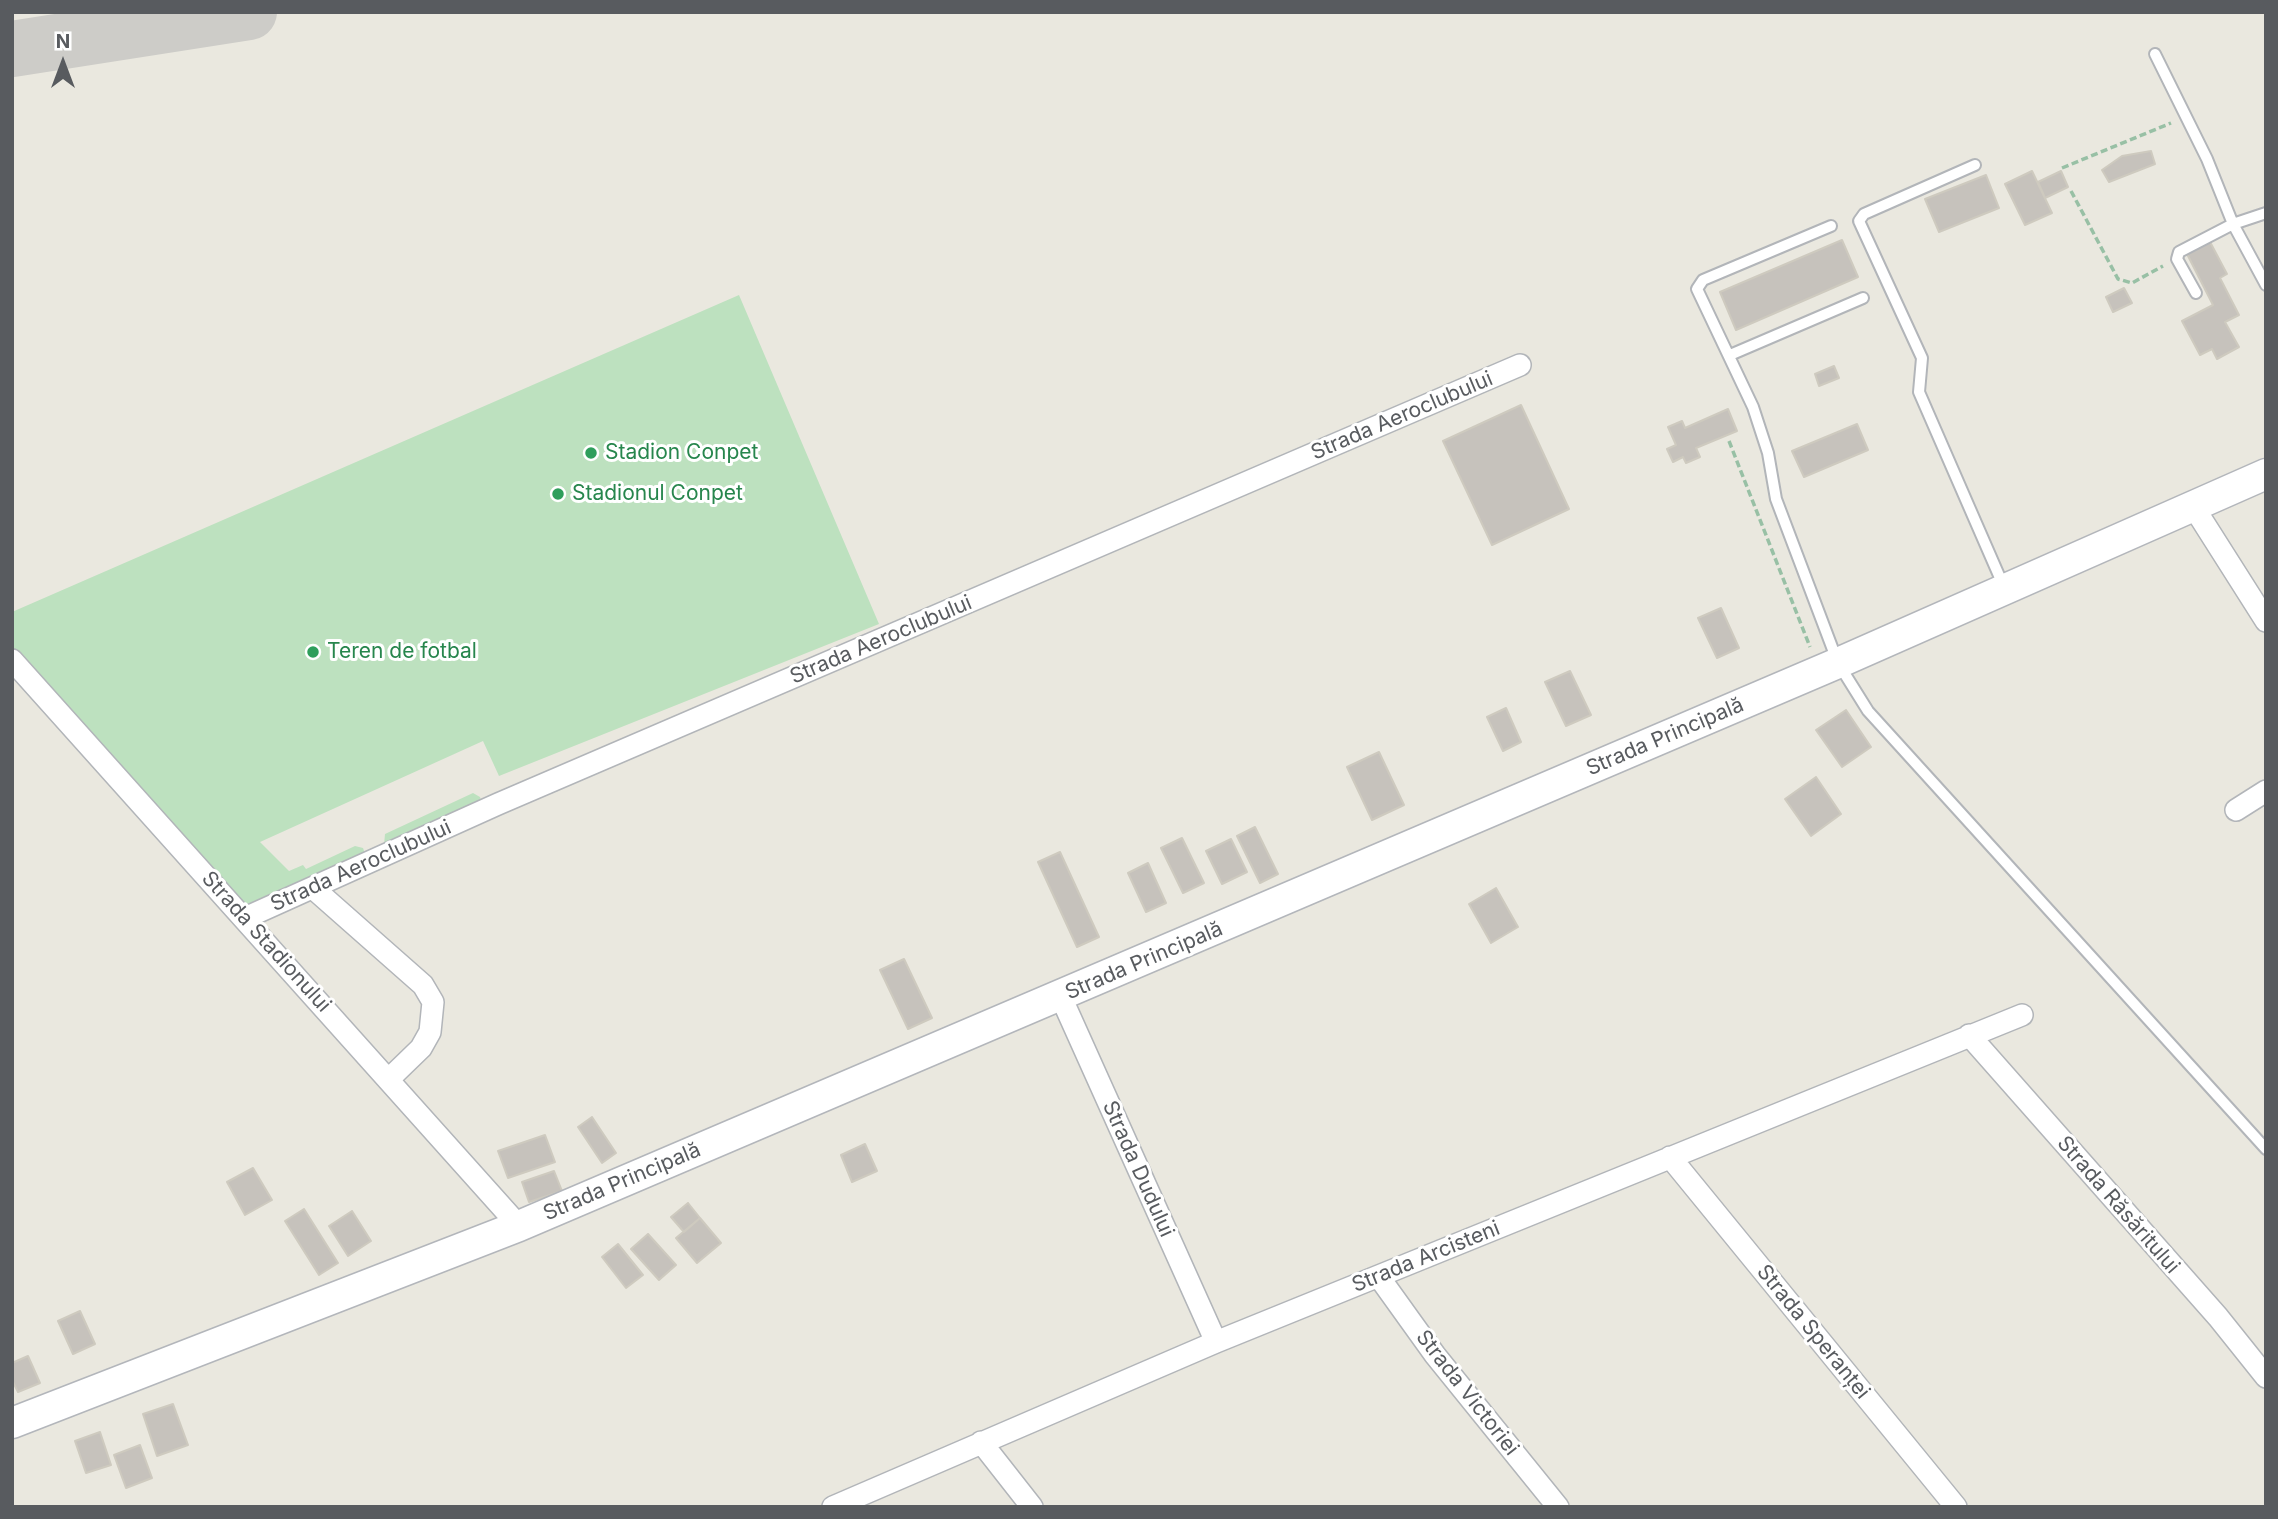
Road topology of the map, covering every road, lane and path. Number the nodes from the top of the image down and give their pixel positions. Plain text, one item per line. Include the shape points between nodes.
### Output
1 (2155, 54) dead end
2 (2186, 117) junction
3 (1975, 165) dead end
4 (2062, 168) dead end
5 (2071, 191) dead end
6 (2266, 213) edge
7 (2233, 224) junction
8 (1831, 226) dead end
9 (2177, 259) junction
10 (2266, 285) edge
11 (2196, 293) dead end
12 (1863, 298) dead end
13 (1730, 355) junction
14 (1520, 365) dead end
15 (1729, 441) dead end
16 (2266, 474) edge
17 (2193, 506) junction
18 (2004, 589) junction
19 (2266, 621) edge
20 (1810, 648) dead end
21 (12, 660) edge
22 (1838, 663) junction
23 (2266, 791) edge
24 (2236, 810) dead end
25 (313, 888) junction
26 (245, 918) junction
27 (1060, 997) junction
28 (2022, 1015) dead end
29 (1969, 1035) junction
30 (388, 1079) junction
31 (2266, 1149) edge
32 (1670, 1157) junction
33 (519, 1226) junction
34 (1379, 1277) junction
35 (1216, 1342) junction
36 (2266, 1377) edge
37 (12, 1423) edge
38 (981, 1442) junction
39 (833, 1507) edge
40 (1031, 1507) edge
41 (1558, 1507) edge
42 (1956, 1507) edge

1 - 2 lane
2 - 4 path
2 - 7 lane
3 - 18 lane via 1864,214 1859,221 1922,358 1919,392
5 - 9 path via 2121,282 2132,283
6 - 7 lane
7 - 9 lane via 2182,250
7 - 10 lane
8 - 13 lane via 1697,285
9 - 11 lane
12 - 13 lane
13 - 22 lane via 1763,435 1776,499
14 - 25 street, Strada Aeroclubului via 559,777
15 - 20 path
16 - 17 main road, Strada Principală
17 - 18 main road, Strada Principală
17 - 19 street
18 - 22 main road, Strada Principală
21 - 26 street, Strada Stadionului
22 - 27 main road, Strada Principală
22 - 31 lane via 1868,711
23 - 24 street
25 - 26 street, Strada Aeroclubului
25 - 30 street via 423,985 433,1002 430,1032 421,1048
26 - 30 street, Strada Stadionului
27 - 33 main road, Strada Principală
27 - 35 street, Strada Dudului
28 - 29 street, Strada Arcisteni
29 - 32 street, Strada Arcisteni
29 - 36 street, Strada Răsăritului
30 - 33 street, Strada Stadionului
32 - 34 street, Strada Arcisteni
32 - 42 street, Strada Speranței
33 - 37 main road, Strada Principală
34 - 35 street, Strada Arcisteni
34 - 41 street, Strada Victoriei via 1435,1355
35 - 38 street, Strada Arcisteni
38 - 39 street, Strada Arcisteni
38 - 40 street

